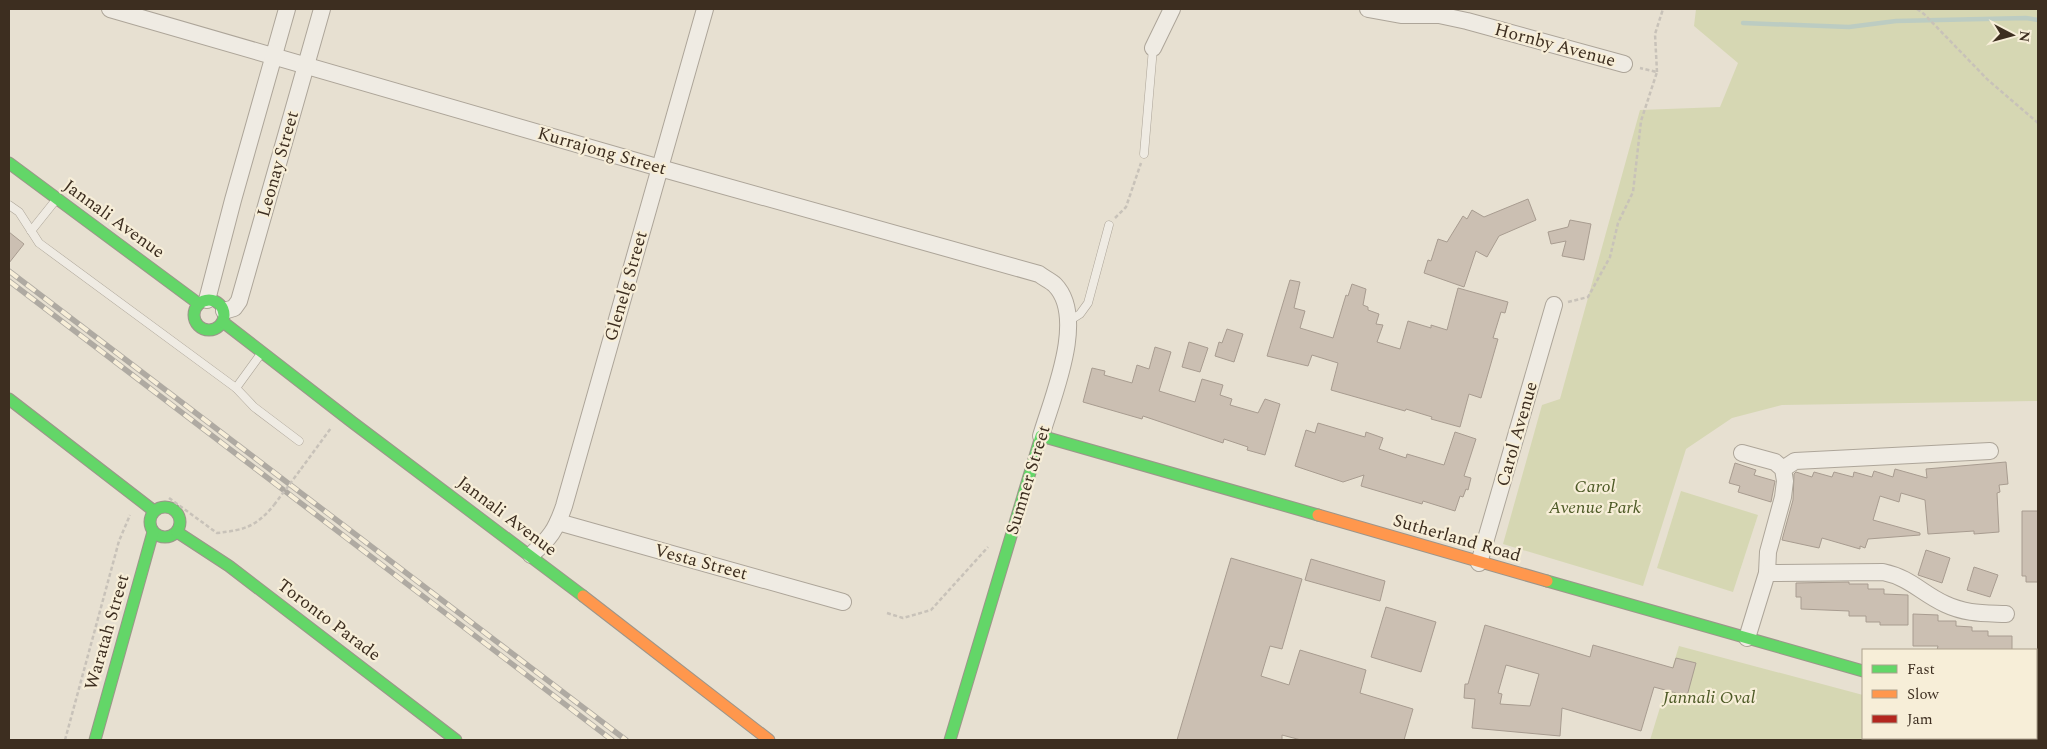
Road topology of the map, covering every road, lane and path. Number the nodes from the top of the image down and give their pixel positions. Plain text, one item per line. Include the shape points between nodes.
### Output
1 (110, 9) edge
2 (287, 9) edge
3 (322, 9) edge
4 (705, 9) edge
5 (1172, 9) edge
6 (1368, 9) edge
7 (1662, 9) edge
8 (1917, 9) edge
9 (1153, 48) joint
10 (274, 55) junction
11 (307, 64) junction
12 (1624, 64) joint
13 (1657, 72) junction
14 (2038, 123) edge
15 (1144, 154) joint
16 (9, 163) edge
17 (660, 168) junction
18 (57, 199) junction
19 (9, 205) edge
20 (1109, 225) joint
21 (31, 231) junction
22 (203, 302) junction
23 (1554, 305) joint
24 (223, 317) junction
25 (1069, 321) junction
26 (262, 353) junction
27 (236, 388) junction
28 (9, 399) edge
29 (332, 427) dead end
30 (1041, 436) junction
31 (299, 441) dead end
32 (1990, 451) dead end
33 (1742, 453) dead end
34 (1783, 469) junction
35 (166, 497) dead end
36 (141, 500) junction
37 (154, 511) junction
38 (558, 522) junction
39 (153, 532) junction
40 (177, 532) junction
41 (1007, 548) junction
42 (531, 555) junction
43 (1479, 563) junction
44 (1767, 573) junction
45 (843, 602) dead end
46 (887, 613) dead end
47 (2006, 614) dead end
48 (1747, 638) junction
49 (1862, 672) edge
50 (65, 740) edge
51 (95, 740) edge
52 (456, 740) edge
53 (769, 740) edge
54 (950, 740) edge

1 - 10 street, Kurrajong Street
2 - 10 street, Leonay Street
3 - 11 street, Leonay Street
4 - 17 street, Glenelg Street
5 - 9 street
6 - 12 street, Hornby Avenue via 1401,15 1439,15 1467,21
7 - 13 path via 1655,34
8 - 14 path via 1988,80
9 - 15 lane
10 - 11 street, Kurrajong Street
10 - 22 street, Leonay Street
11 - 17 street, Kurrajong Street
11 - 24 street, Leonay Street via 239,301
12 - 13 path
13 - 23 path via 1641,121 1634,192 1618,223 1610,257 1588,297
15 - 20 path via 1126,207
16 - 18 street, Jannali Avenue
17 - 25 street, Kurrajong Street via 1039,274 1056,286
17 - 38 street, Glenelg Street
18 - 21 lane
18 - 22 street, Jannali Avenue
19 - 21 lane via 19,212
20 - 25 lane via 1088,303
21 - 27 lane via 39,243
22 - 24 street via 216,301
22 - 24 street via 194,313 200,327 215,329
23 - 43 street, Carol Avenue
24 - 26 street, Jannali Avenue
25 - 30 street, Sumner Street via 1066,347
26 - 27 lane
26 - 42 street, Jannali Avenue
27 - 31 lane via 254,407
28 - 36 street
29 - 35 path, bridge via 274,505 250,527 216,532
30 - 41 street, Sumner Street
30 - 43 street, Sutherland Road
32 - 34 street via 1795,460
33 - 34 street via 1775,462
34 - 44 street via 1783,497 1768,552
36 - 37 street
36 - 50 path via 127,519 119,541
37 - 39 street via 150,524
37 - 40 street via 168,507 177,513 180,522
38 - 42 street, Glenelg Street via 549,540
38 - 45 street, Vesta Street
39 - 40 street via 165,538
39 - 51 street, Waratah Street
40 - 52 street, Toronto Parade via 229,566
41 - 46 path via 988,546 931,610 903,618
41 - 54 street, Sumner Street
42 - 53 street, Jannali Avenue
43 - 48 street, Sutherland Road
44 - 47 street via 1883,572 1900,576 1944,604 1966,612
44 - 48 street
48 - 49 street, Sutherland Road

